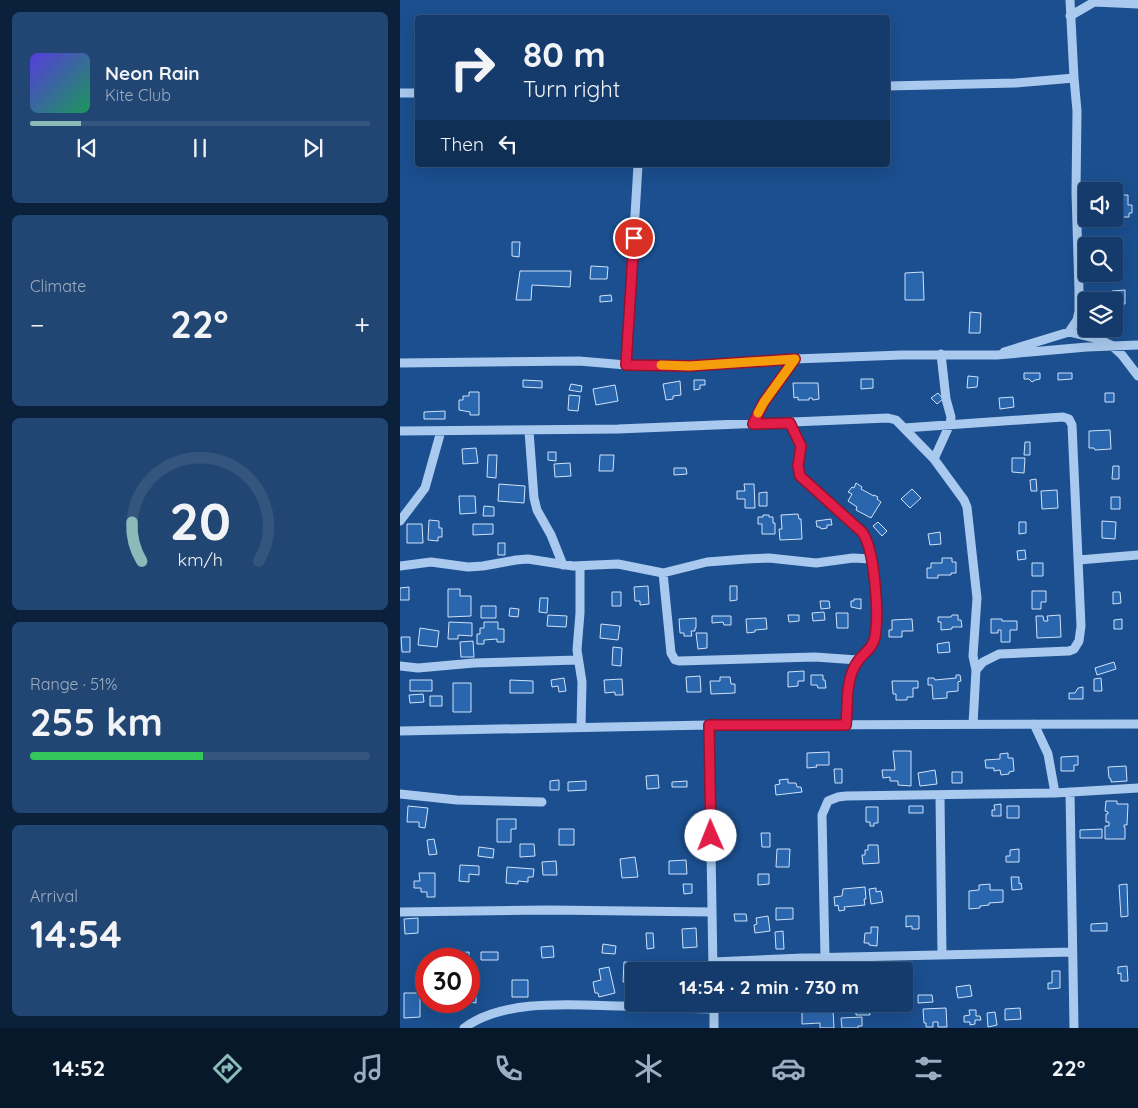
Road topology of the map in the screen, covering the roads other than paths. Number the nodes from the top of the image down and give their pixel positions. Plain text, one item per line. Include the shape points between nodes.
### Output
1 (1070, 0) edge
2 (1138, 4) edge
3 (1070, 16) junction
4 (1074, 78) junction
5 (890, 86) edge
6 (400, 93) edge
7 (415, 93) edge
8 (638, 167) edge
9 (1079, 291) joint
10 (1069, 332) junction
11 (1098, 339) joint
12 (1111, 345) junction
13 (1138, 345) edge
14 (941, 354) junction
15 (997, 355) junction
16 (795, 359) junction
17 (400, 363) edge
18 (626, 365) junction
19 (1138, 376) edge
20 (790, 423) junction
21 (753, 424) junction
22 (950, 424) junction
23 (904, 428) junction
24 (441, 431) junction
25 (529, 431) junction
26 (400, 432) edge
27 (934, 459) junction
28 (400, 521) edge
29 (1138, 555) edge
30 (871, 559) junction
31 (1079, 560) junction
32 (563, 565) junction
33 (400, 566) edge
34 (580, 567) junction
35 (663, 573) junction
36 (578, 660) junction
37 (858, 660) junction
38 (400, 666) edge
39 (976, 670) junction
40 (973, 724) junction
41 (1034, 724) junction
42 (1138, 724) edge
43 (709, 725) junction
44 (846, 725) junction
45 (582, 727) junction
46 (400, 731) edge
47 (1138, 788) edge
48 (1070, 792) junction
49 (1055, 793) junction
50 (400, 794) edge
51 (940, 796) junction
52 (542, 802) dead end
53 (400, 912) edge
54 (712, 912) junction
55 (1072, 952) junction
56 (942, 954) junction
57 (825, 958) junction
58 (713, 962) edge
59 (769, 962) edge
60 (625, 1006) edge
61 (714, 1012) edge
62 (464, 1028) edge
63 (714, 1028) edge
64 (1074, 1028) edge

1 - 3 street
2 - 3 street via 1094,2
3 - 4 street
4 - 5 street
4 - 9 street
6 - 7 street
8 - 18 street
9 - 10 street via 1077,320
10 - 11 street
10 - 15 street
11 - 12 street
12 - 13 street
12 - 15 street
12 - 19 street
14 - 15 street
14 - 16 street
14 - 22 street
16 - 18 street via 690,366
16 - 21 street via 764,402
17 - 18 street via 579,361
20 - 21 street
20 - 23 street via 892,418
20 - 30 street via 801,446 800,476 862,532 868,542
21 - 25 street
22 - 23 street
22 - 27 street
22 - 31 street via 1069,419 1073,439
23 - 27 street
24 - 25 street
24 - 26 street
24 - 28 street via 425,488
25 - 32 street via 537,510
27 - 39 street via 967,507 977,598 973,656
29 - 31 street
30 - 35 street via 816,563 746,559 707,562
30 - 37 street via 876,590 875,637 866,654
31 - 39 street via 1081,626 1077,646 1069,650 999,654 983,662
32 - 33 street via 528,559 468,567 431,562
32 - 34 street
34 - 35 street via 618,564
34 - 36 street
35 - 37 street via 671,653 675,660 815,657
36 - 38 street via 418,668
36 - 45 street via 582,682
37 - 44 street via 850,685
39 - 40 street
40 - 41 street
40 - 44 street
41 - 42 street
41 - 49 street via 1048,754
43 - 44 street
43 - 45 street
43 - 54 street
45 - 46 street
47 - 48 street
48 - 49 street
48 - 55 street
49 - 51 street
50 - 52 street via 457,800
51 - 56 street
51 - 57 street via 846,796 828,801 822,815
53 - 54 street
54 - 58 street
55 - 56 street
55 - 64 street
56 - 57 street
57 - 59 street
60 - 62 street via 527,1007 484,1017
61 - 63 street

